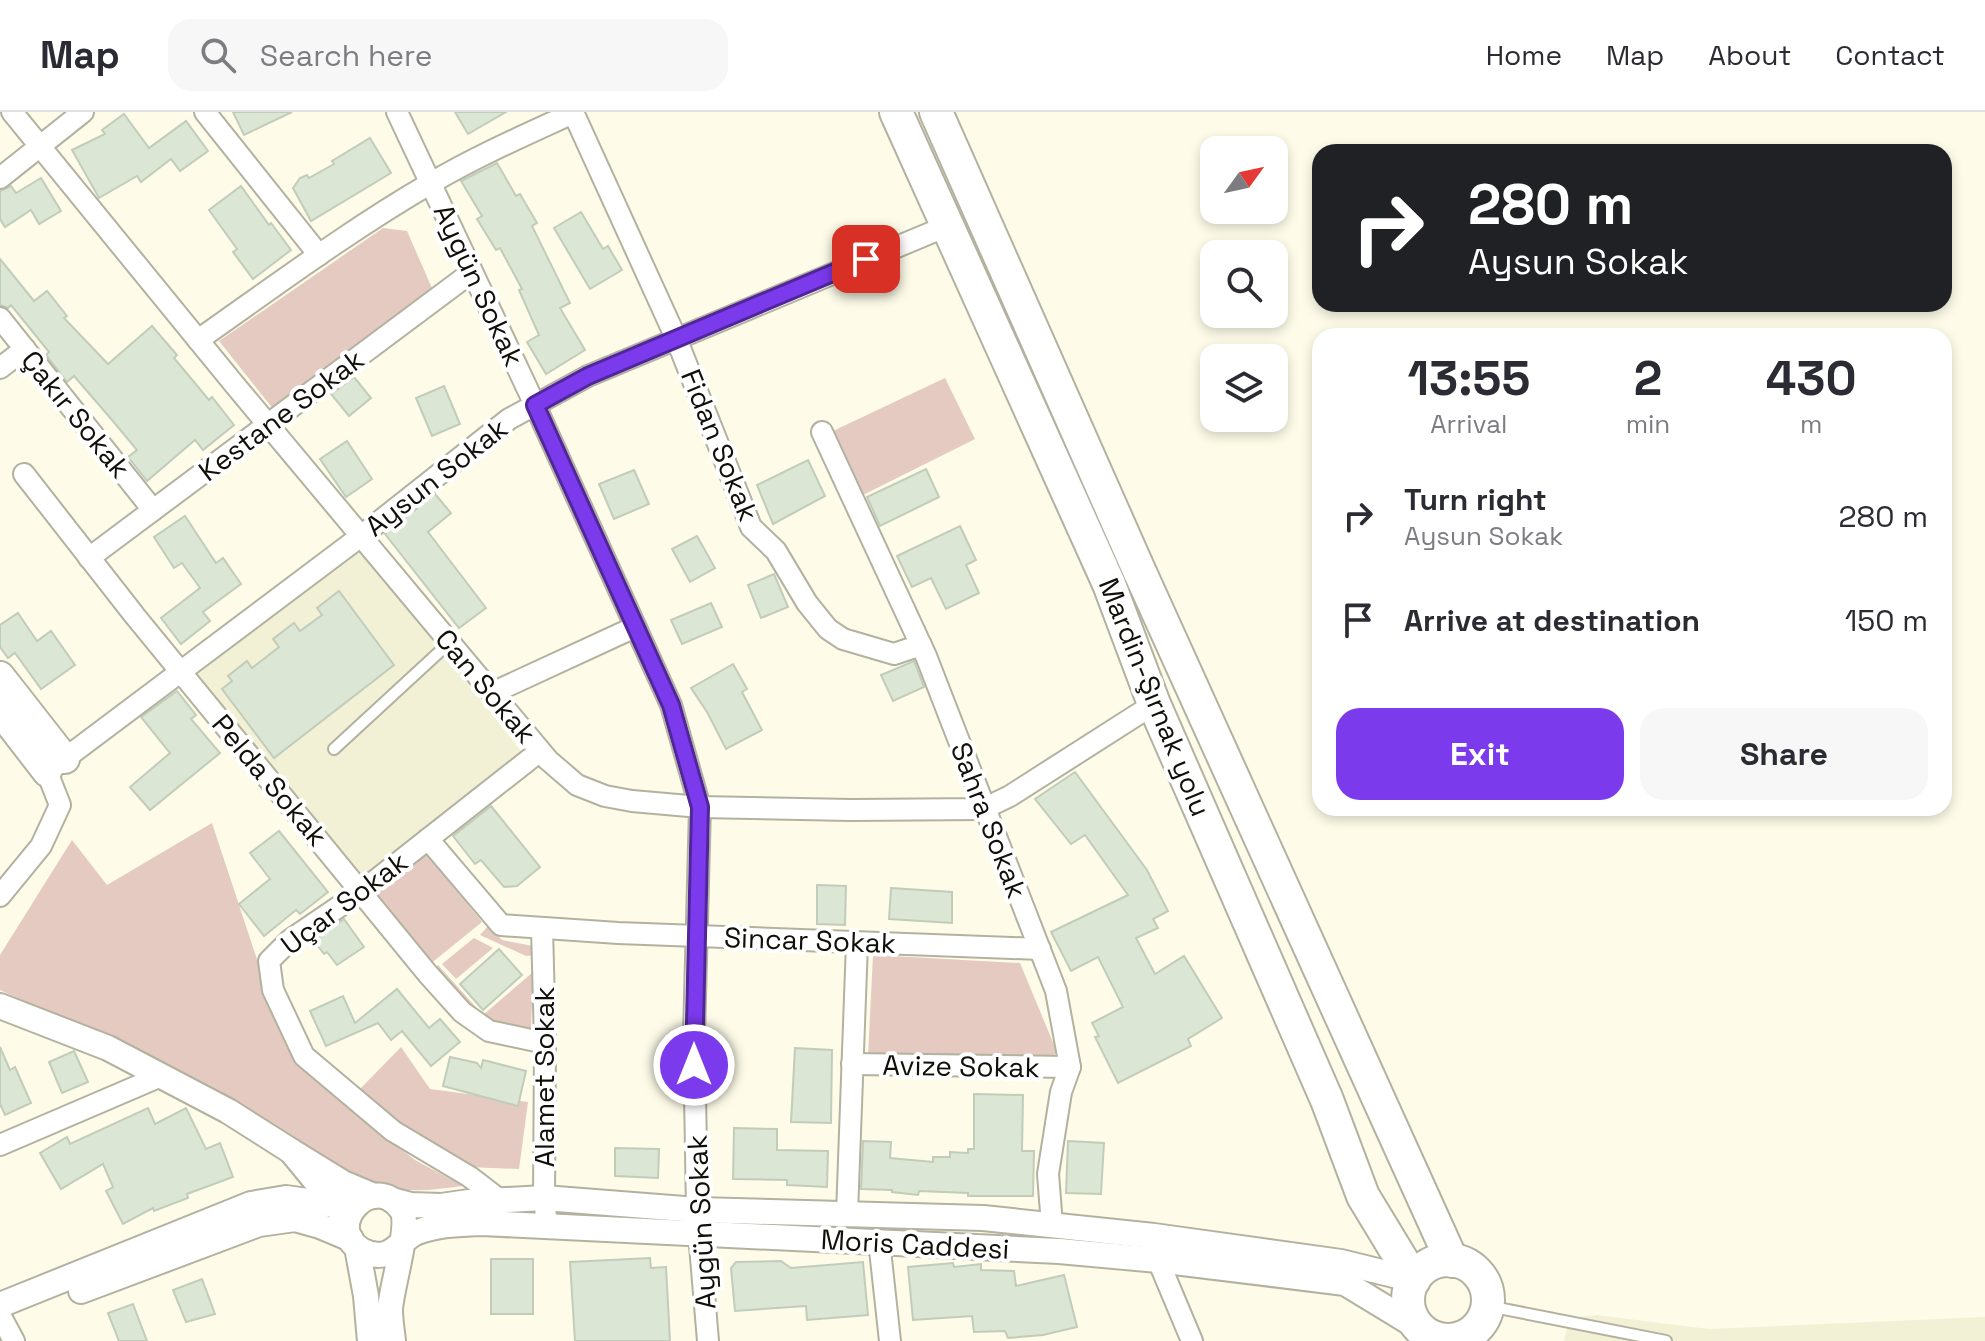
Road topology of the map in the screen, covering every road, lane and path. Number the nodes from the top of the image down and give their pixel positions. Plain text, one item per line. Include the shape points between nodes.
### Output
1 (12, 112) edge
2 (83, 112) edge
3 (205, 112) edge
4 (397, 112) edge
5 (573, 112) edge
6 (896, 112) edge
7 (936, 112) edge
8 (40, 147) junction
9 (0, 178) edge
10 (431, 183) junction
11 (947, 226) junction
12 (319, 255) junction
13 (472, 272) junction
14 (0, 318) edge
15 (676, 338) junction
16 (198, 340) junction
17 (25, 349) junction
18 (0, 368) edge
19 (535, 405) junction
20 (269, 426) junction
21 (822, 432) dead end
22 (24, 474) dead end
23 (153, 510) junction
24 (361, 536) junction
25 (89, 558) junction
26 (635, 627) junction
27 (449, 643) junction
28 (921, 645) junction
29 (179, 670) junction
30 (0, 676) edge
31 (492, 693) junction
32 (1154, 704) junction
33 (0, 711) edge
34 (334, 749) dead end
35 (540, 751) junction
36 (56, 766) junction
37 (700, 807) junction
38 (983, 809) junction
39 (428, 839) junction
40 (362, 891) junction
41 (0, 896) edge
42 (542, 928) junction
43 (697, 936) junction
44 (857, 943) junction
45 (1040, 949) junction
46 (0, 1006) edge
47 (545, 1043) junction
48 (852, 1064) junction
49 (1070, 1067) junction
50 (161, 1076) junction
51 (0, 1145) edge
52 (291, 1151) junction
53 (544, 1198) junction
54 (500, 1200) junction
55 (847, 1214) junction
56 (359, 1216) junction
57 (698, 1222) junction
58 (1052, 1225) junction
59 (547, 1226) junction
60 (879, 1241) junction
61 (401, 1243) junction
62 (1156, 1248) junction
63 (1452, 1261) junction
64 (1414, 1280) junction
65 (3, 1320) edge
66 (1485, 1324) edge
67 (1434, 1336) edge
68 (370, 1341) edge
69 (393, 1341) edge
70 (708, 1341) edge
71 (890, 1341) edge
72 (1192, 1341) edge
73 (1666, 1341) edge

1 - 8 street, Can Sokak
2 - 8 street
3 - 12 street
4 - 10 street, Aygün Sokak
5 - 10 street
5 - 15 street, Fidan Sokak
6 - 11 highway, Mardin-Şırnak yolu
7 - 63 highway, Mardin-Şırnak yolu
8 - 9 street
8 - 16 street, Can Sokak
10 - 12 street
10 - 13 street, Aygün Sokak
11 - 15 street, Aysun Sokak
11 - 32 highway, Mardin-Şırnak yolu via 1109,584
12 - 16 street
13 - 19 street, Aygün Sokak
13 - 20 street, Kestane Sokak
14 - 17 street, Çakır Sokak
15 - 19 street, Aysun Sokak
15 - 28 street, Fidan Sokak via 751,527 776,551 807,603 843,639 894,654
16 - 20 street, Can Sokak
17 - 18 street
17 - 23 street, Çakır Sokak
19 - 24 street, Aysun Sokak via 509,419
19 - 26 street, Aygün Sokak
20 - 23 street, Kestane Sokak
20 - 24 street, Can Sokak
21 - 28 street, Sahra Sokak
22 - 25 street, Pelda Sokak
23 - 25 street, Kestane Sokak
24 - 27 street, Can Sokak
24 - 29 street, Aysun Sokak
25 - 29 street, Pelda Sokak
26 - 31 street
26 - 37 street, Aygün Sokak via 671,705
27 - 31 street, Can Sokak
27 - 34 lane
28 - 38 street, Sahra Sokak
29 - 36 street, Aysun Sokak
29 - 40 street, Pelda Sokak
30 - 36 main road
31 - 35 street, Can Sokak
32 - 38 street, Can Sokak
32 - 64 highway, Mardin-Şırnak yolu via 1327,1100 1363,1196
33 - 36 main road
35 - 37 street, Can Sokak via 577,785 605,796
35 - 39 street, Uçar Sokak
36 - 41 street via 60,805 41,846
37 - 38 street, Can Sokak
37 - 43 street, Aygün Sokak
38 - 45 street, Sahra Sokak
39 - 40 street, Uçar Sokak
39 - 42 street, Sincar Sokak via 501,925
40 - 47 street, Pelda Sokak via 462,1012 489,1031
40 - 54 street, Uçar Sokak via 290,940 269,961 273,990 304,1056 393,1131
42 - 43 street, Sincar Sokak
42 - 47 street, Alamet Sokak
43 - 44 street, Sincar Sokak
43 - 57 street, Aygün Sokak
44 - 45 street, Sincar Sokak
44 - 48 street
45 - 49 street, Sahra Sokak via 1056,991
46 - 50 street via 108,1048
47 - 53 street, Alamet Sokak
48 - 49 street, Avize Sokak
48 - 55 street
49 - 58 street, Sahra Sokak via 1048,1174
50 - 51 street
50 - 52 street
52 - 56 street
52 - 56 street via 343,1183
53 - 54 street, Moris Caddesi
53 - 57 street, Moris Caddesi
53 - 59 street, Alamet Sokak
54 - 56 street, Moris Caddesi via 411,1205
55 - 57 street, Moris Caddesi
55 - 58 street, Moris Caddesi
56 - 61 street, Moris Caddesi via 375,1255
56 - 61 street via 404,1214
56 - 65 street via 320,1226 295,1219 259,1224
56 - 65 street via 286,1198 251,1204
56 - 68 street
57 - 59 street, Moris Caddesi
57 - 60 street, Moris Caddesi
57 - 70 street, Aygün Sokak
58 - 62 street, Moris Caddesi
59 - 61 street, Moris Caddesi via 440,1226
60 - 62 street, Moris Caddesi via 1059,1251
60 - 71 street
61 - 69 street via 390,1311
62 - 64 street, Moris Caddesi via 1341,1262
62 - 67 street, Moris Caddesi via 1345,1283
62 - 72 street
63 - 64 highway via 1426,1267
63 - 66 highway via 1480,1276 1485,1285
64 - 67 highway via 1412,1317
66 - 67 highway via 1463,1338
66 - 73 lane

